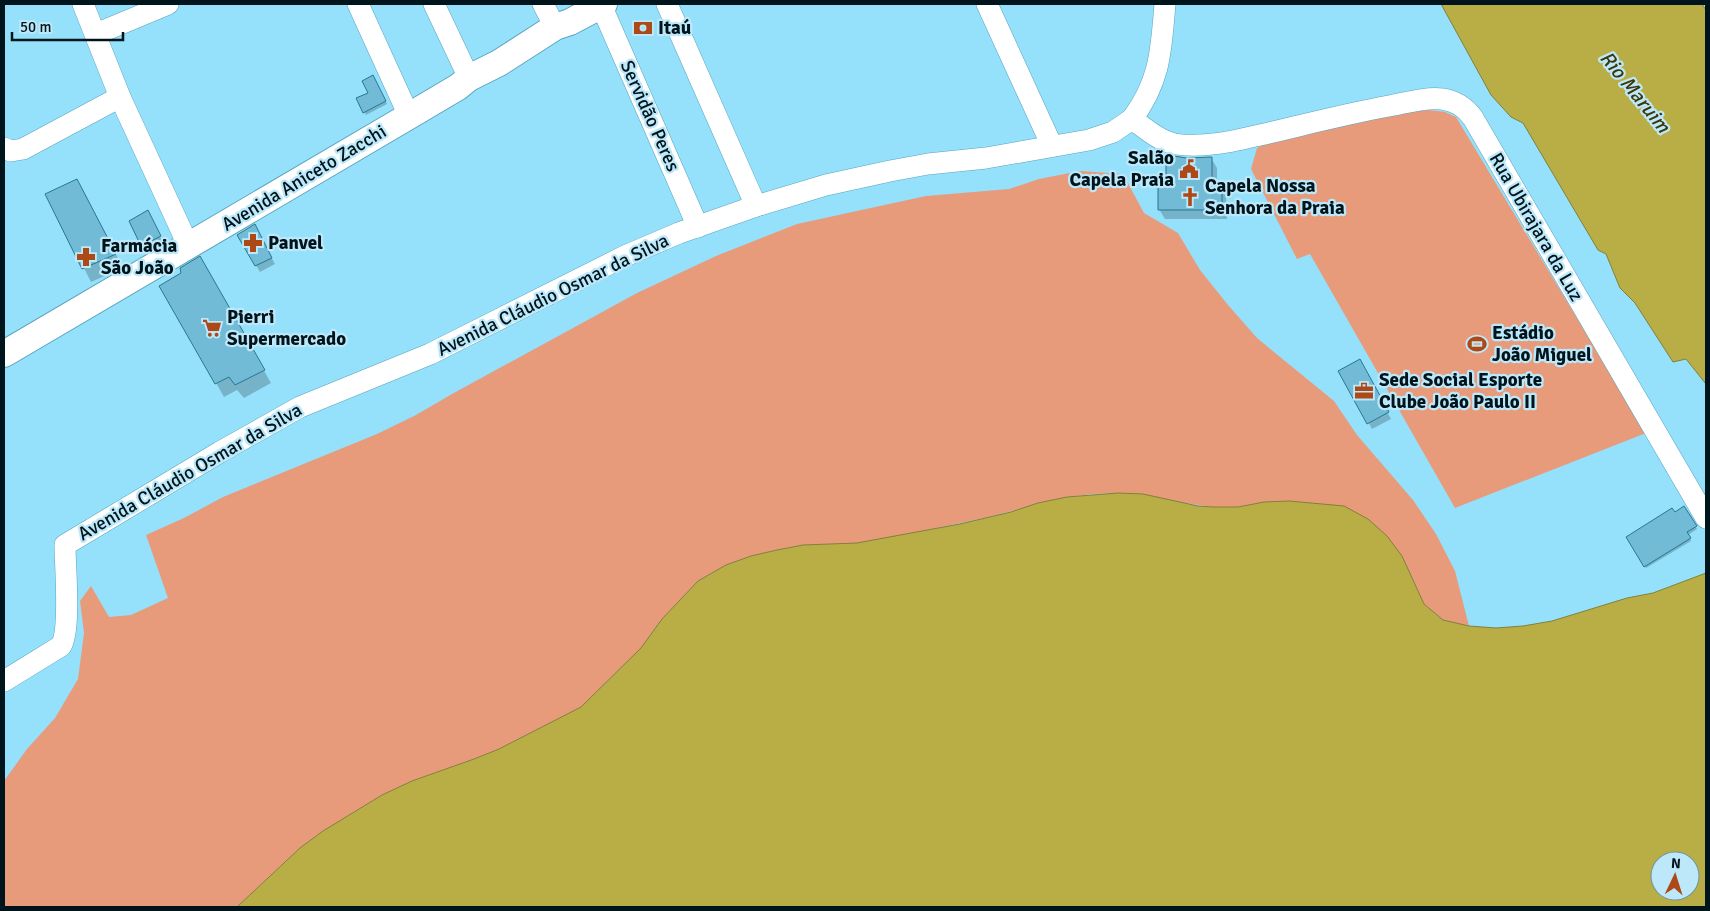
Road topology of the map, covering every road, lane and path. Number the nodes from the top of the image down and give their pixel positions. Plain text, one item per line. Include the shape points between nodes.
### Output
1 (83, 4) edge
2 (168, 4) edge
3 (358, 4) edge
4 (434, 4) edge
5 (543, 4) edge
6 (603, 4) edge
7 (667, 4) edge
8 (987, 4) edge
9 (1165, 4) edge
10 (555, 27) junction
11 (96, 34) junction
12 (469, 78) junction
13 (120, 97) junction
14 (409, 116) junction
15 (1132, 119) junction
16 (1052, 146) junction
17 (4, 148) edge
18 (756, 206) junction
19 (698, 227) junction
20 (189, 247) junction
21 (4, 354) edge
22 (1706, 518) edge
23 (4, 681) edge

1 - 11 street
2 - 11 street
3 - 14 street
4 - 12 street
5 - 10 street
6 - 10 main road, Avenida Aniceto Zacchi
6 - 19 street, Servidão Peres
7 - 18 street
8 - 16 street
9 - 15 street via 1158,67 1146,97
10 - 12 main road, Avenida Aniceto Zacchi via 500,63
11 - 13 street
12 - 14 main road, Avenida Aniceto Zacchi
13 - 17 street via 23,149 11,152
13 - 20 street
14 - 20 main road, Avenida Aniceto Zacchi
15 - 16 street, Avenida Cláudio Osmar da Silva via 1101,137
15 - 22 street, Rua Ubirajara da Luz via 1168,142 1204,144 1244,139 1408,102 1448,100 1464,107
16 - 18 street, Avenida Cláudio Osmar da Silva via 890,171 826,185
18 - 19 street, Avenida Cláudio Osmar da Silva
19 - 23 street, Avenida Cláudio Osmar da Silva via 625,256 430,354 300,407 65,545 64,641
20 - 21 main road, Avenida Aniceto Zacchi

